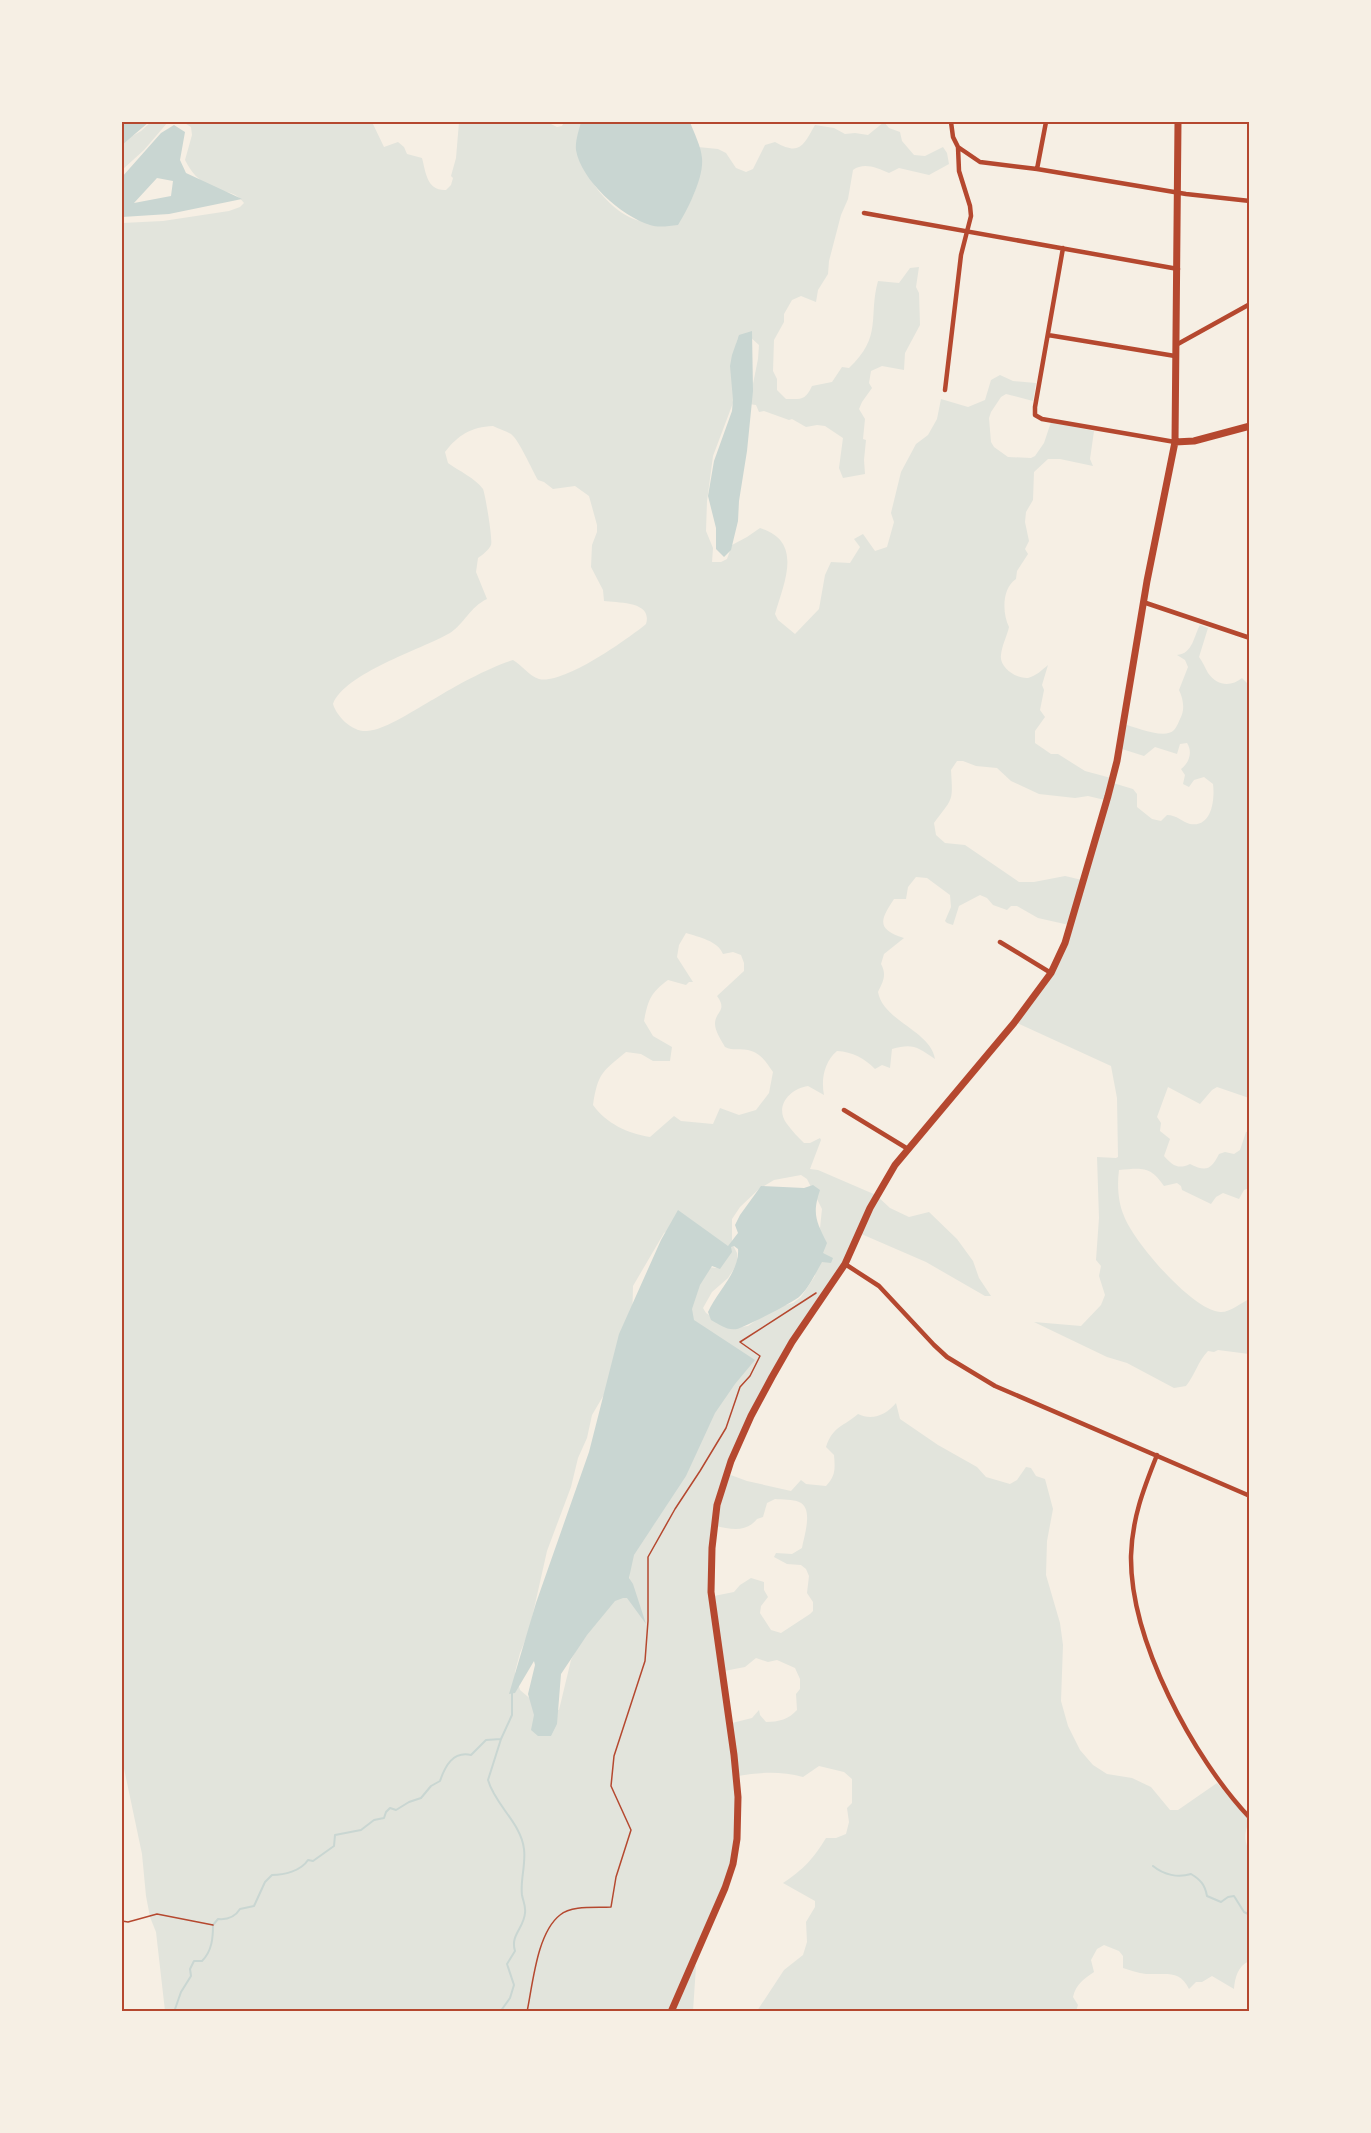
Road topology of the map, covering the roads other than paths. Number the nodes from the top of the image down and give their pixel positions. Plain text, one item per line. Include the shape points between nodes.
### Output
1 (951, 122) edge
2 (1046, 122) edge
3 (1178, 122) edge
4 (958, 147) junction
5 (1037, 169) junction
6 (1177, 192) junction
7 (1250, 201) edge
8 (864, 213) dead end
9 (968, 231) junction
10 (1063, 248) junction
11 (1178, 269) junction
12 (1250, 304) edge
13 (1048, 335) junction
14 (1175, 346) junction
15 (1175, 356) junction
16 (945, 390) dead end
17 (1250, 426) edge
18 (1175, 442) junction
19 (1143, 602) junction
20 (1250, 638) edge
21 (1000, 942) dead end
22 (1051, 973) junction
23 (844, 1110) dead end
24 (908, 1149) junction
25 (845, 1264) junction
26 (1157, 1455) junction
27 (1250, 1496) edge
28 (1250, 1818) edge
29 (671, 2012) edge

1 - 4 street
2 - 5 street
3 - 6 main road
4 - 5 street via 980,162
4 - 9 street via 959,171 970,206
5 - 6 street
6 - 7 street
6 - 11 main road
8 - 9 street
9 - 10 street
9 - 16 street via 961,255
10 - 11 street
10 - 13 street
11 - 14 main road
12 - 14 street
13 - 15 street
13 - 18 street via 1035,415
14 - 15 main road
15 - 18 main road
17 - 18 main road
18 - 19 main road
19 - 20 street
19 - 22 main road via 1117,761 1079,900
21 - 22 street
22 - 24 main road
23 - 24 street
24 - 25 main road via 884,1180
25 - 26 street via 879,1286 947,1357 995,1386
25 - 29 main road via 792,1342 751,1416 717,1505 711,1592 734,1755 737,1839 725,1888
26 - 27 street
26 - 28 street via 1139,1501 1134,1527 1134,1598 1148,1645 1179,1715 1210,1767

